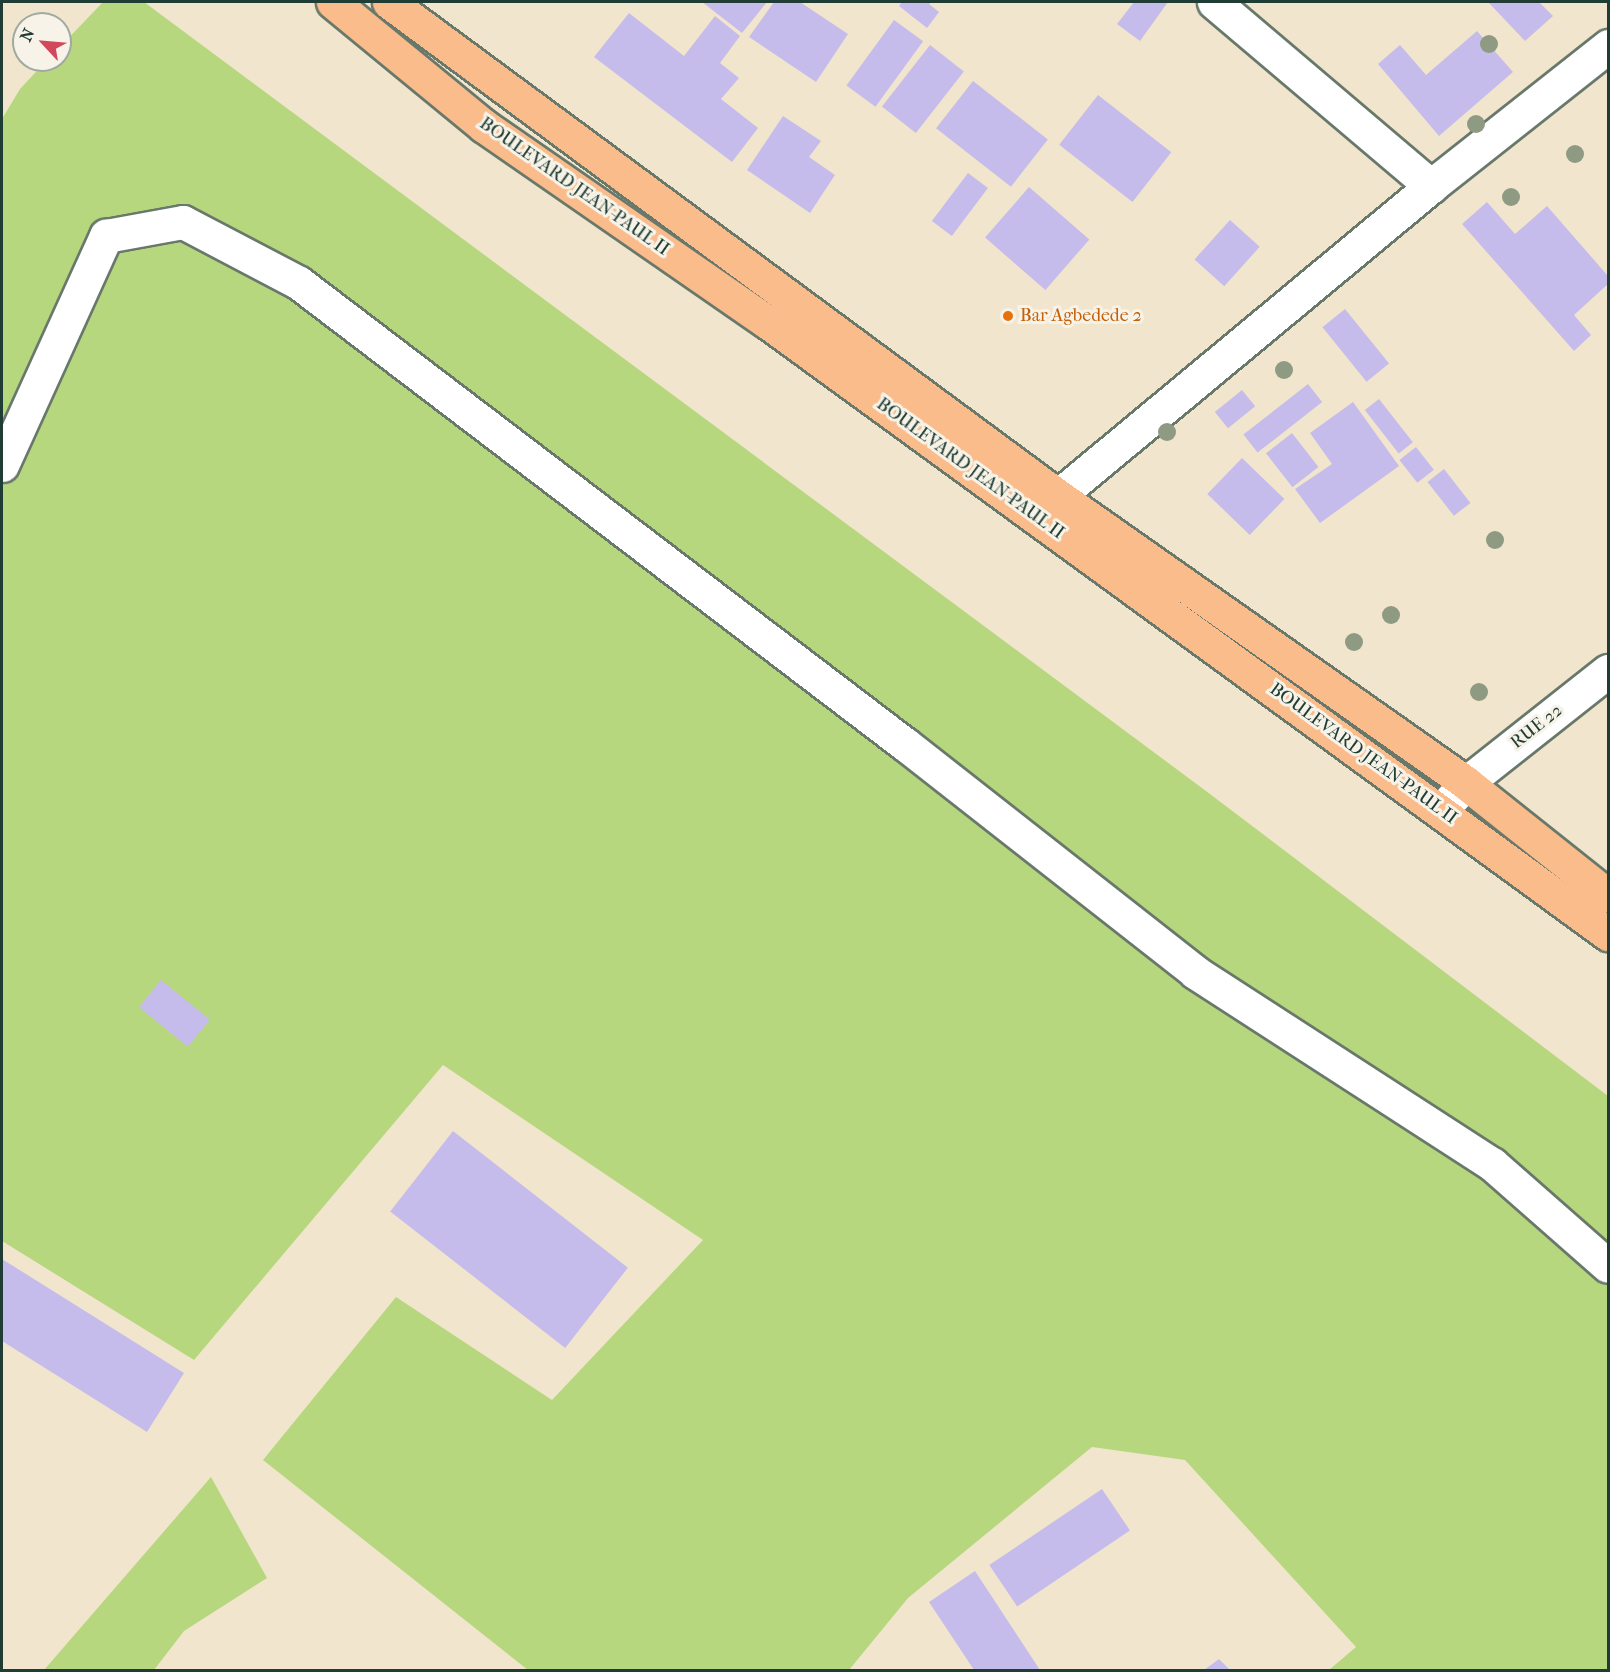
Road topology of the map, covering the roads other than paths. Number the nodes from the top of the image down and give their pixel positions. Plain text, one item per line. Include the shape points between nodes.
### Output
1 (333, 2) edge
2 (389, 2) edge
3 (1214, 2) edge
4 (1608, 46) edge
5 (1431, 186) junction
6 (2, 465) edge
7 (1058, 496) junction
8 (1608, 671) edge
9 (1466, 783) junction
10 (1441, 810) junction
11 (1608, 896) edge
12 (1608, 934) edge
13 (1608, 1266) edge

1 - 10 main road, BOULEVARD JEAN-PAUL II via 484,126 766,321
2 - 7 main road, BOULEVARD JEAN-PAUL II
3 - 5 street
4 - 5 street
5 - 7 street
6 - 13 street via 106,236 183,222 299,283 906,745 1195,972 1492,1164
7 - 9 main road, BOULEVARD JEAN-PAUL II
8 - 9 street, RUE 22
9 - 10 street, RUE 22
9 - 11 main road, BOULEVARD JEAN-PAUL II
10 - 12 main road, BOULEVARD JEAN-PAUL II

